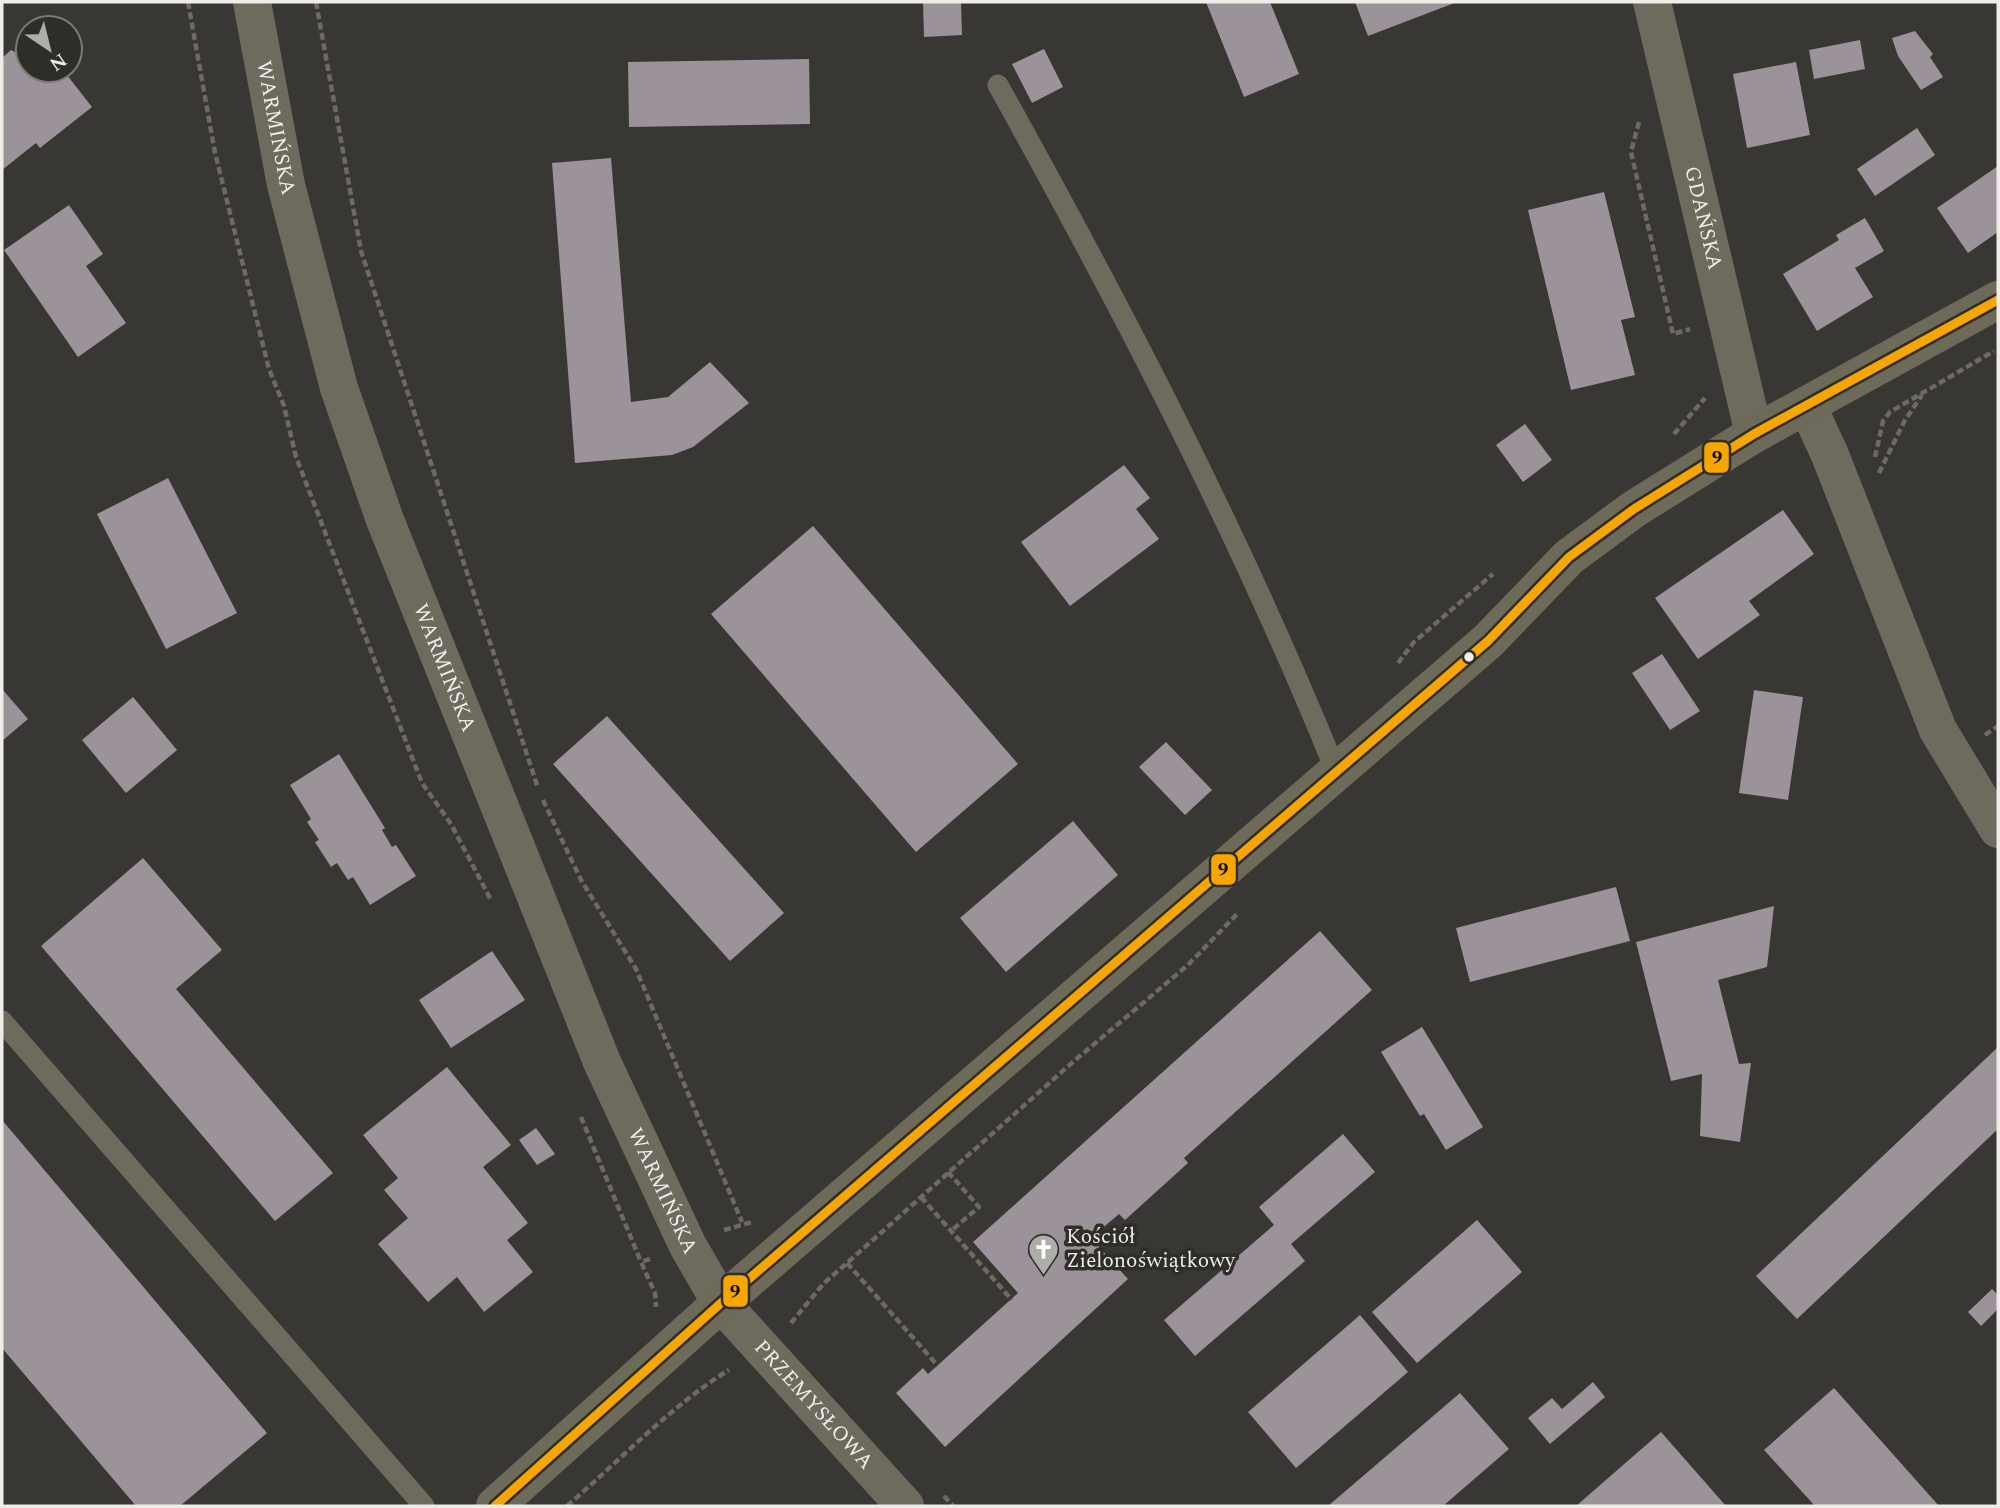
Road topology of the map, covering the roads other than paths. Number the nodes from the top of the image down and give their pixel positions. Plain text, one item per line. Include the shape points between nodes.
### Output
1 (252, 2) edge
2 (1652, 2) edge
3 (998, 85) dead end
4 (1998, 300) edge
5 (1807, 405) junction
6 (1754, 434) junction
7 (1337, 774) junction
8 (1998, 829) edge
9 (2, 1021) edge
10 (721, 1303) junction
11 (424, 1506) edge
12 (495, 1506) edge
13 (905, 1506) edge

1 - 10 street, WARMIŃSKA via 297,231 339,388 386,520 602,1062 688,1246
2 - 6 street, GDAŃSKA
3 - 7 lane via 1155,374 1284,644
4 - 5 street
5 - 6 street
5 - 8 street via 1938,730
6 - 7 street via 1634,509 1569,557 1488,641
7 - 10 street
9 - 11 lane
10 - 12 street
10 - 13 street, PRZEMYSŁOWA

